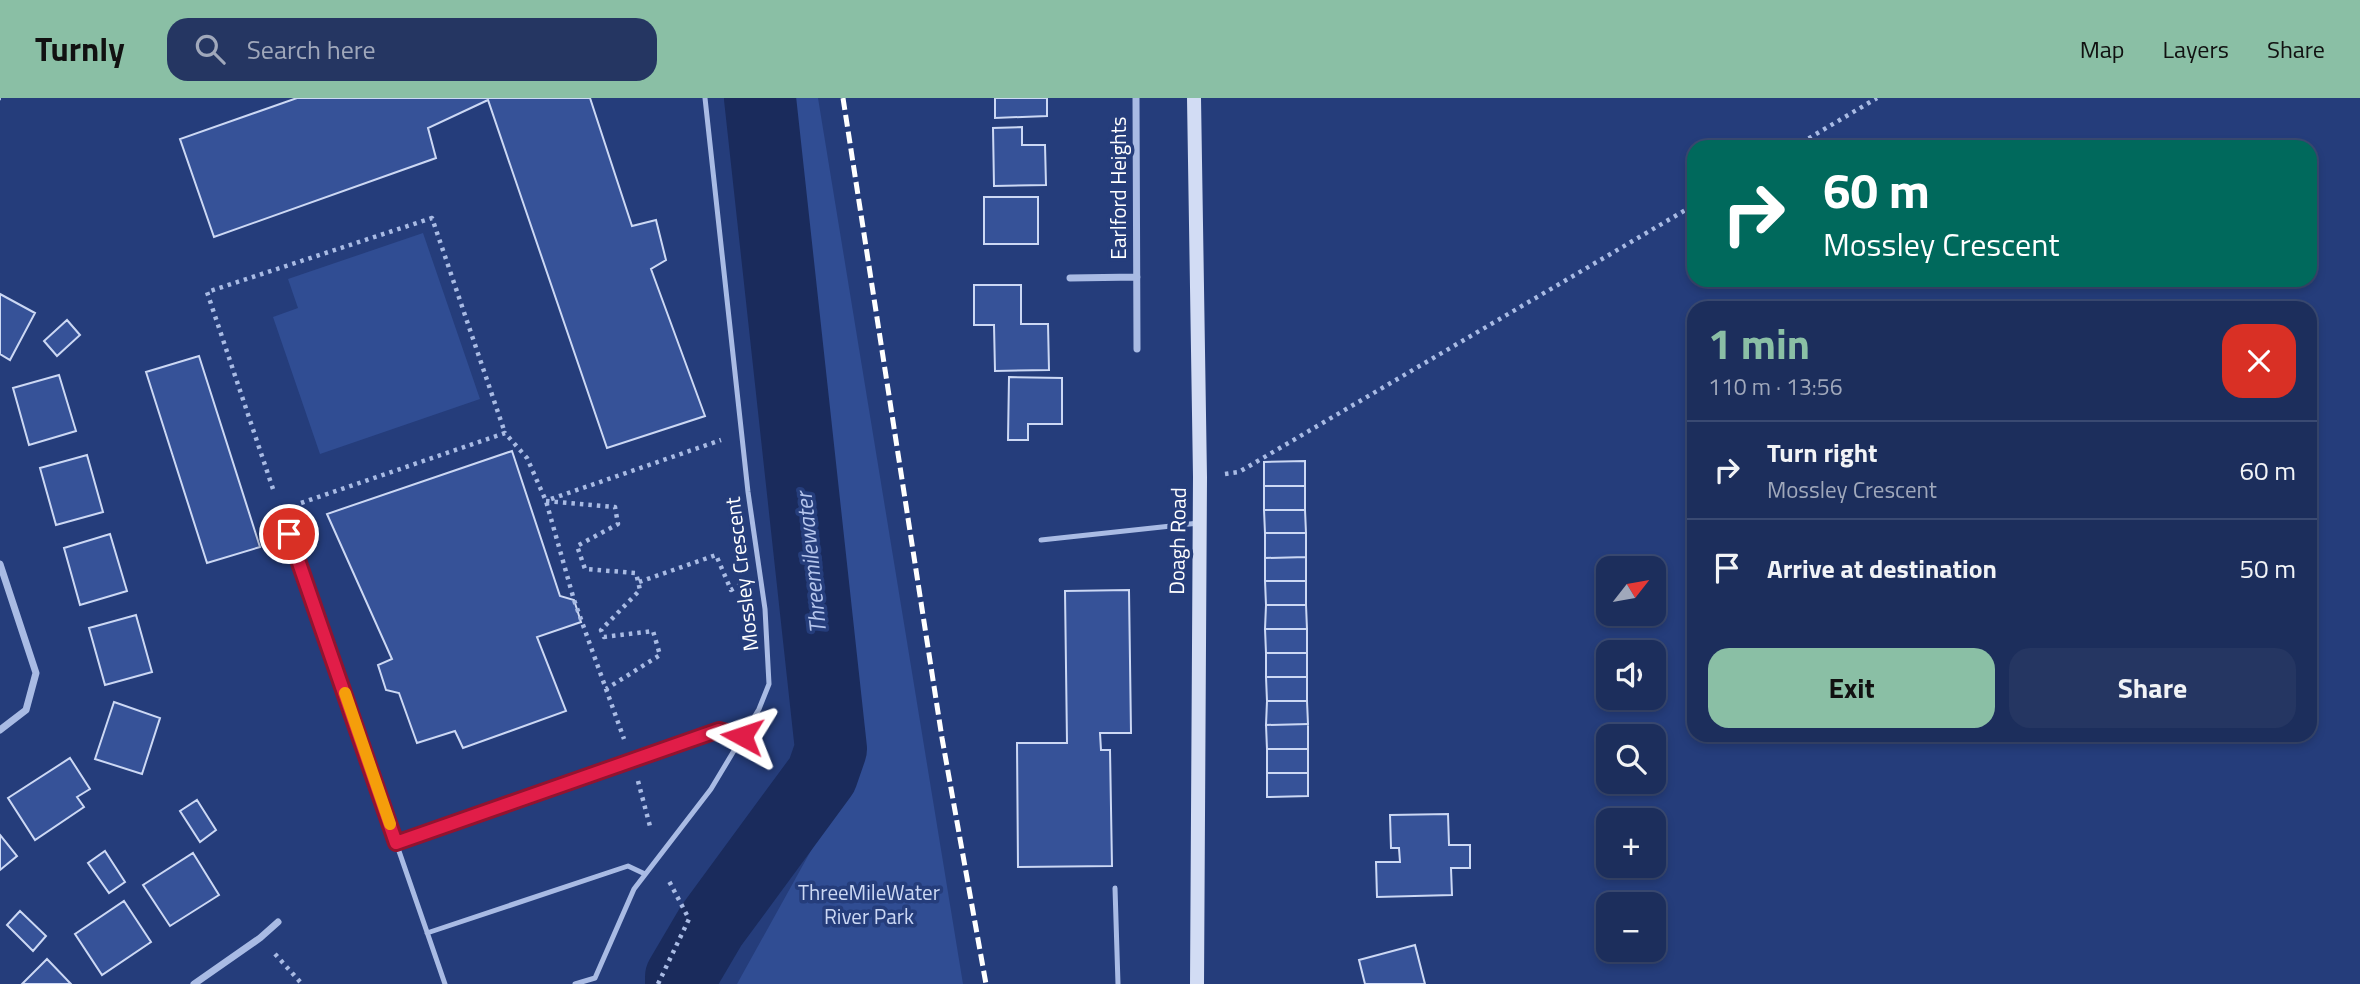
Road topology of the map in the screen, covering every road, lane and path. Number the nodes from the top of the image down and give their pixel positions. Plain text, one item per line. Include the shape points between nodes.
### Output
1 (705, 98) edge
2 (1136, 98) edge
3 (1194, 98) edge
4 (1877, 98) edge
5 (1806, 140) edge
6 (1687, 209) edge
7 (1137, 277) junction
8 (1070, 278) dead end
9 (1137, 349) dead end
10 (506, 433) junction
11 (733, 436) dead end
12 (1200, 477) junction
13 (546, 501) junction
14 (281, 510) junction
15 (1199, 523) junction
16 (1041, 540) dead end
17 (0, 564) edge
18 (760, 576) junction
19 (638, 582) junction
20 (0, 730) edge
21 (742, 736) junction
22 (396, 843) junction
23 (645, 874) junction
24 (1115, 888) dead end
25 (684, 910) dead end
26 (278, 922) dead end
27 (427, 933) junction
28 (260, 938) junction
29 (194, 984) edge
30 (302, 984) edge
31 (445, 984) edge
32 (575, 984) edge
33 (658, 984) edge
34 (1118, 984) edge
35 (1197, 984) edge

1 - 18 lane, Mossley Crescent
2 - 7 street, Earlford Heights
3 - 12 main road, Doagh Road
4 - 5 path
6 - 12 path via 1240,472
7 - 8 street, Earlford Heights
7 - 9 street, Earlford Heights
10 - 13 path via 527,458
10 - 14 path
10 - 14 path via 432,218 207,292
11 - 13 path
12 - 15 main road, Doagh Road
13 - 19 path via 615,507 618,524 577,546 585,569 636,573
13 - 19 path via 573,600 606,689 660,655 653,631 604,637 601,631 640,590
14 - 22 lane
15 - 16 lane
15 - 35 main road, Doagh Road
17 - 20 street via 36,673 26,710
18 - 19 path via 731,590 716,555
18 - 21 lane, Mossley Crescent via 769,684
21 - 22 lane via 719,730
21 - 23 lane, Mossley Crescent via 711,789
22 - 27 lane
23 - 27 lane via 628,866
23 - 32 lane, Mossley Crescent via 595,978
24 - 34 lane
25 - 33 path via 689,919
26 - 28 street
27 - 31 lane
28 - 29 street
28 - 30 path

